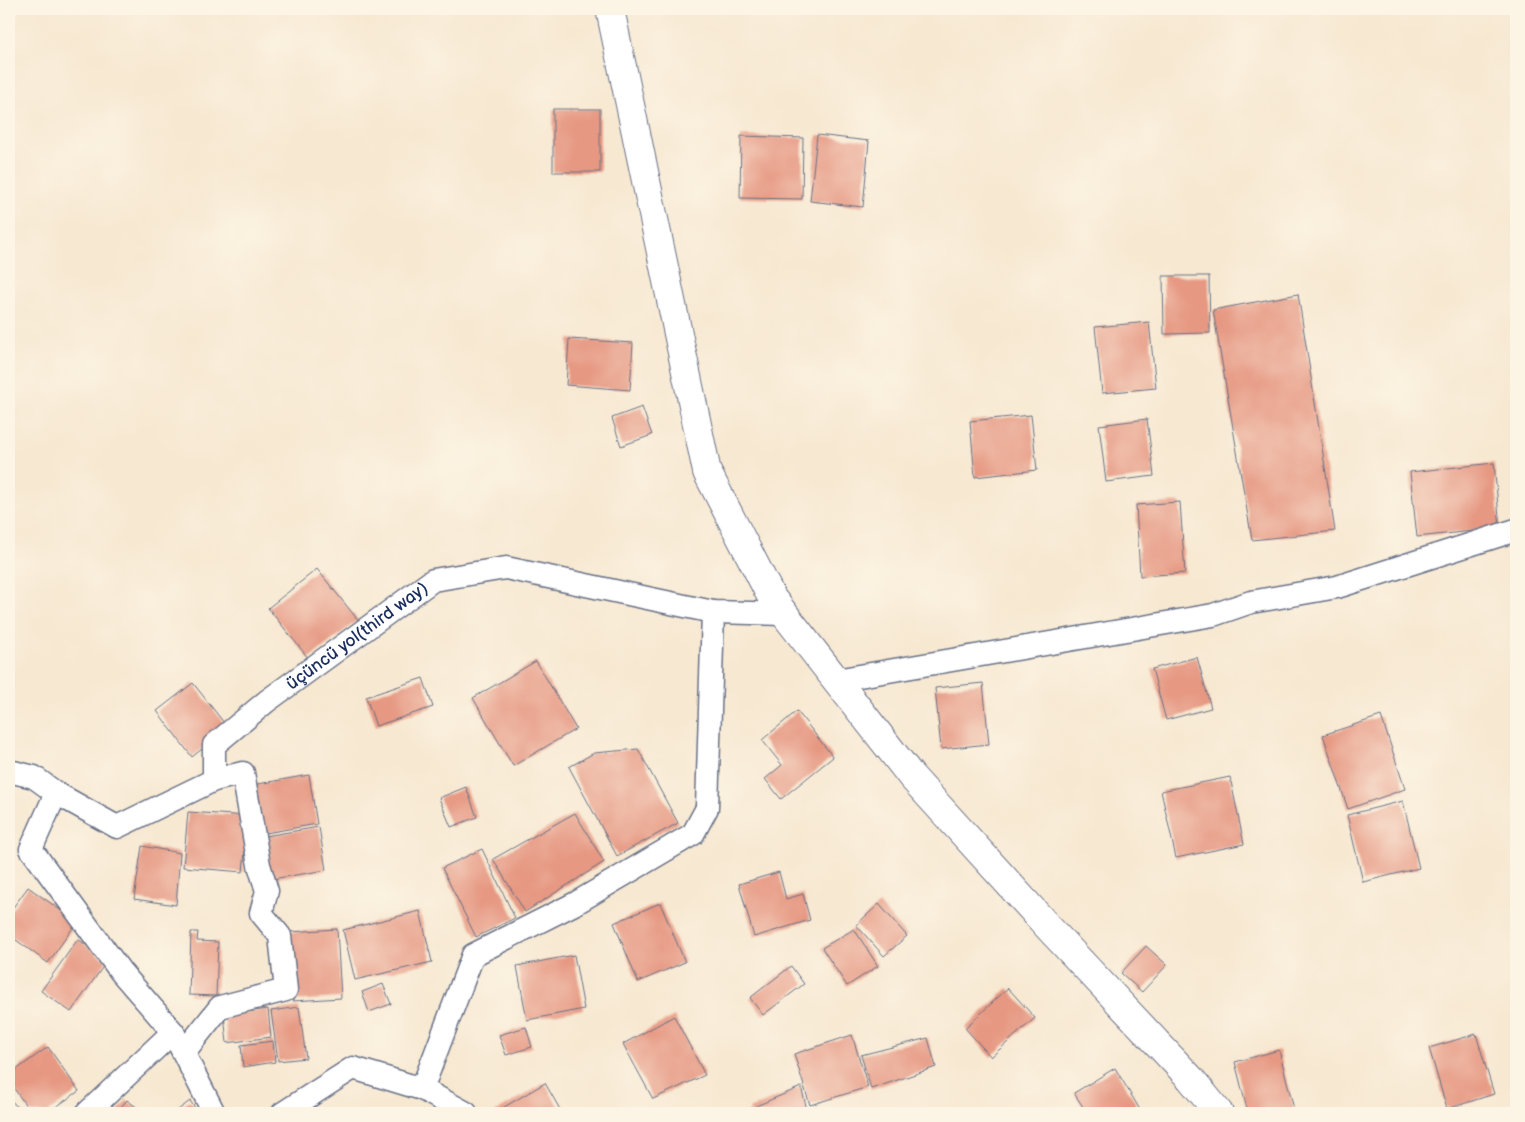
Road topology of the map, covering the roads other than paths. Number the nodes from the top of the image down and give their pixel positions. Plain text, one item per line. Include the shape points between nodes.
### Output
1 (610, 9) edge
2 (1516, 530) edge
3 (713, 612) junction
4 (784, 614) junction
5 (836, 680) junction
6 (9, 771) edge
7 (214, 780) junction
8 (56, 793) junction
9 (173, 1032) junction
10 (185, 1051) junction
11 (422, 1089) junction
12 (87, 1113) edge
13 (214, 1113) edge
14 (283, 1113) edge
15 (466, 1113) edge
16 (1219, 1113) edge

1 - 4 street via 706,472 772,598
2 - 5 street via 1337,587 1251,602 1213,615
3 - 4 street, üçüncü yol(third way)
3 - 7 street, üçüncü yol(third way) via 506,568 433,580 267,701 214,745
3 - 11 street via 708,808 694,834 576,903 473,955
4 - 5 street
5 - 16 street via 912,777
6 - 8 street via 34,777
7 - 8 street via 116,827
7 - 10 street via 243,773 259,865 267,891 261,913 280,936 286,990 220,1007
8 - 9 street via 31,849 121,972
9 - 10 street
9 - 12 street
10 - 13 street
11 - 14 street via 353,1068
11 - 15 street

